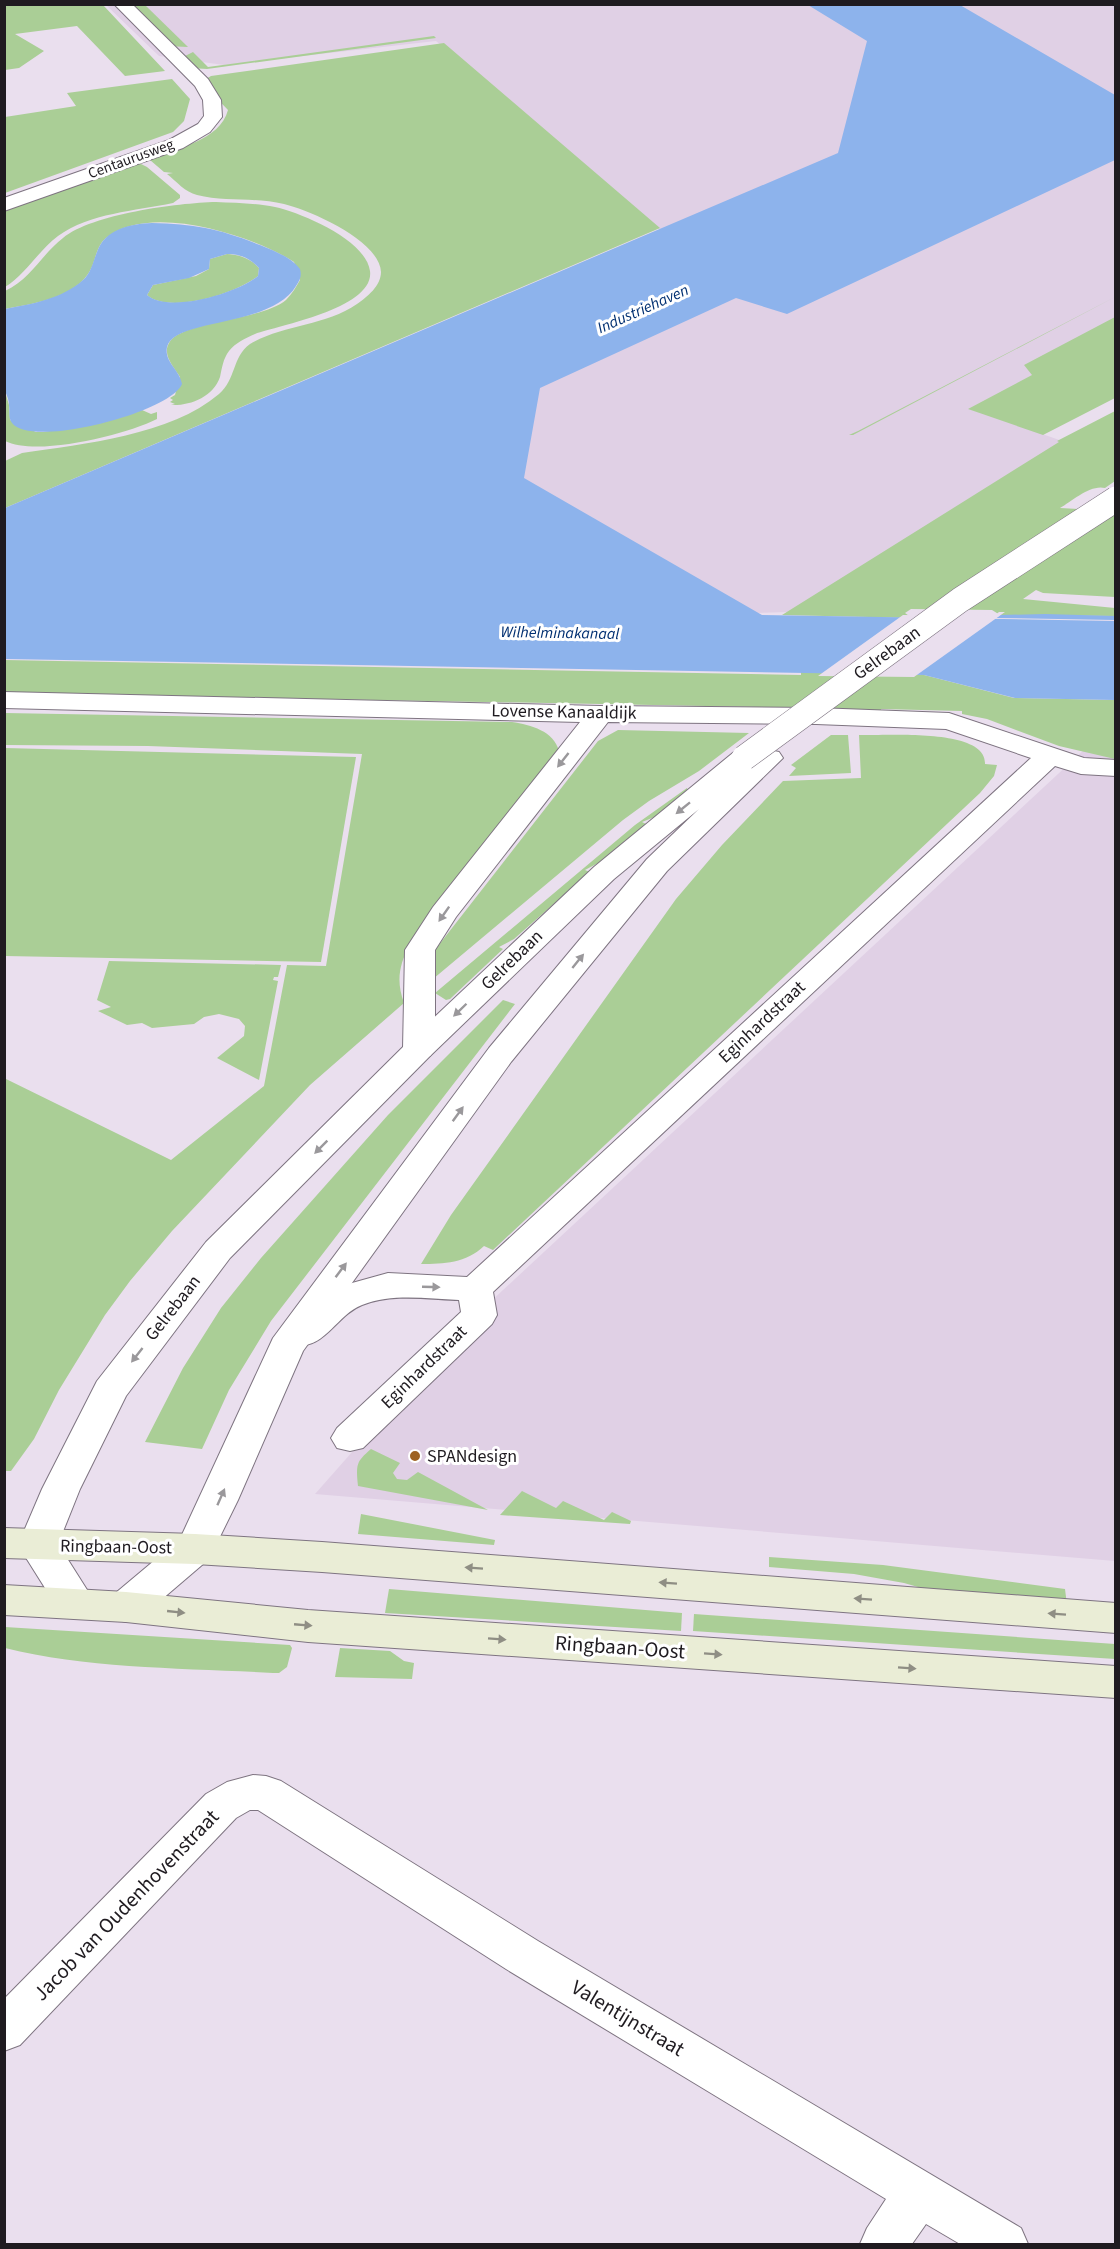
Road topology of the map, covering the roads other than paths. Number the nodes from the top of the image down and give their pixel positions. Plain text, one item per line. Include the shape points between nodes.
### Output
1 (122, 4) edge
2 (4, 205) edge
3 (1116, 500) edge
4 (1116, 513) edge
5 (4, 700) edge
6 (600, 714) junction
7 (1050, 756) junction
8 (757, 758) junction
9 (1116, 768) edge
10 (418, 1050) junction
11 (475, 1289) junction
12 (286, 1347) junction
13 (350, 1438) dead end
14 (21, 1544) edge
15 (195, 1549) junction
16 (4, 1600) edge
17 (76, 1604) junction
18 (126, 1607) junction
19 (1116, 1618) edge
20 (1116, 1682) edge
21 (254, 1791) joint
22 (4, 2031) edge
23 (918, 2193) junction
24 (884, 2244) edge
25 (1004, 2244) edge

1 - 2 street, Centaurusweg via 202,83 212,100 213,117 204,128 176,144
3 - 8 street, Gelrebaan, bridge via 960,600
4 - 8 street, Gelrebaan via 1032,566
5 - 6 street, Lovense Kanaaldijk
6 - 7 street, Lovense Kanaaldijk via 949,721
6 -> 10 street via 444,913 420,950
7 - 9 street, Lovense Kanaaldijk via 1081,766
7 - 11 street, Eginhardstraat
8 -> 10 street, Gelrebaan via 604,873
12 -> 8 street, Gelrebaan via 500,1055 649,874
10 -> 14 street, Gelrebaan via 218,1250 110,1390 61,1489
12 -> 11 street via 347,1297 388,1285
11 - 13 street, Eginhardstraat via 479,1315
15 -> 12 street, Gelrebaan
14 - 15 main road, Ringbaan-Oost
14 - 17 street, Ringbaan-Oost
15 - 18 street, Ringbaan-Oost
19 -> 15 main road, Ringbaan-Oost
16 - 17 main road, Ringbaan-Oost
17 - 18 main road, Ringbaan-Oost
18 -> 20 main road, Ringbaan-Oost via 308,1626
21 - 22 street, Jacob van Oudenhovenstraat via 237,1795 221,1806
21 - 23 street, Valentijnstraat via 275,1798 522,1955
23 - 24 street
23 - 25 street, Valentijnstraat

